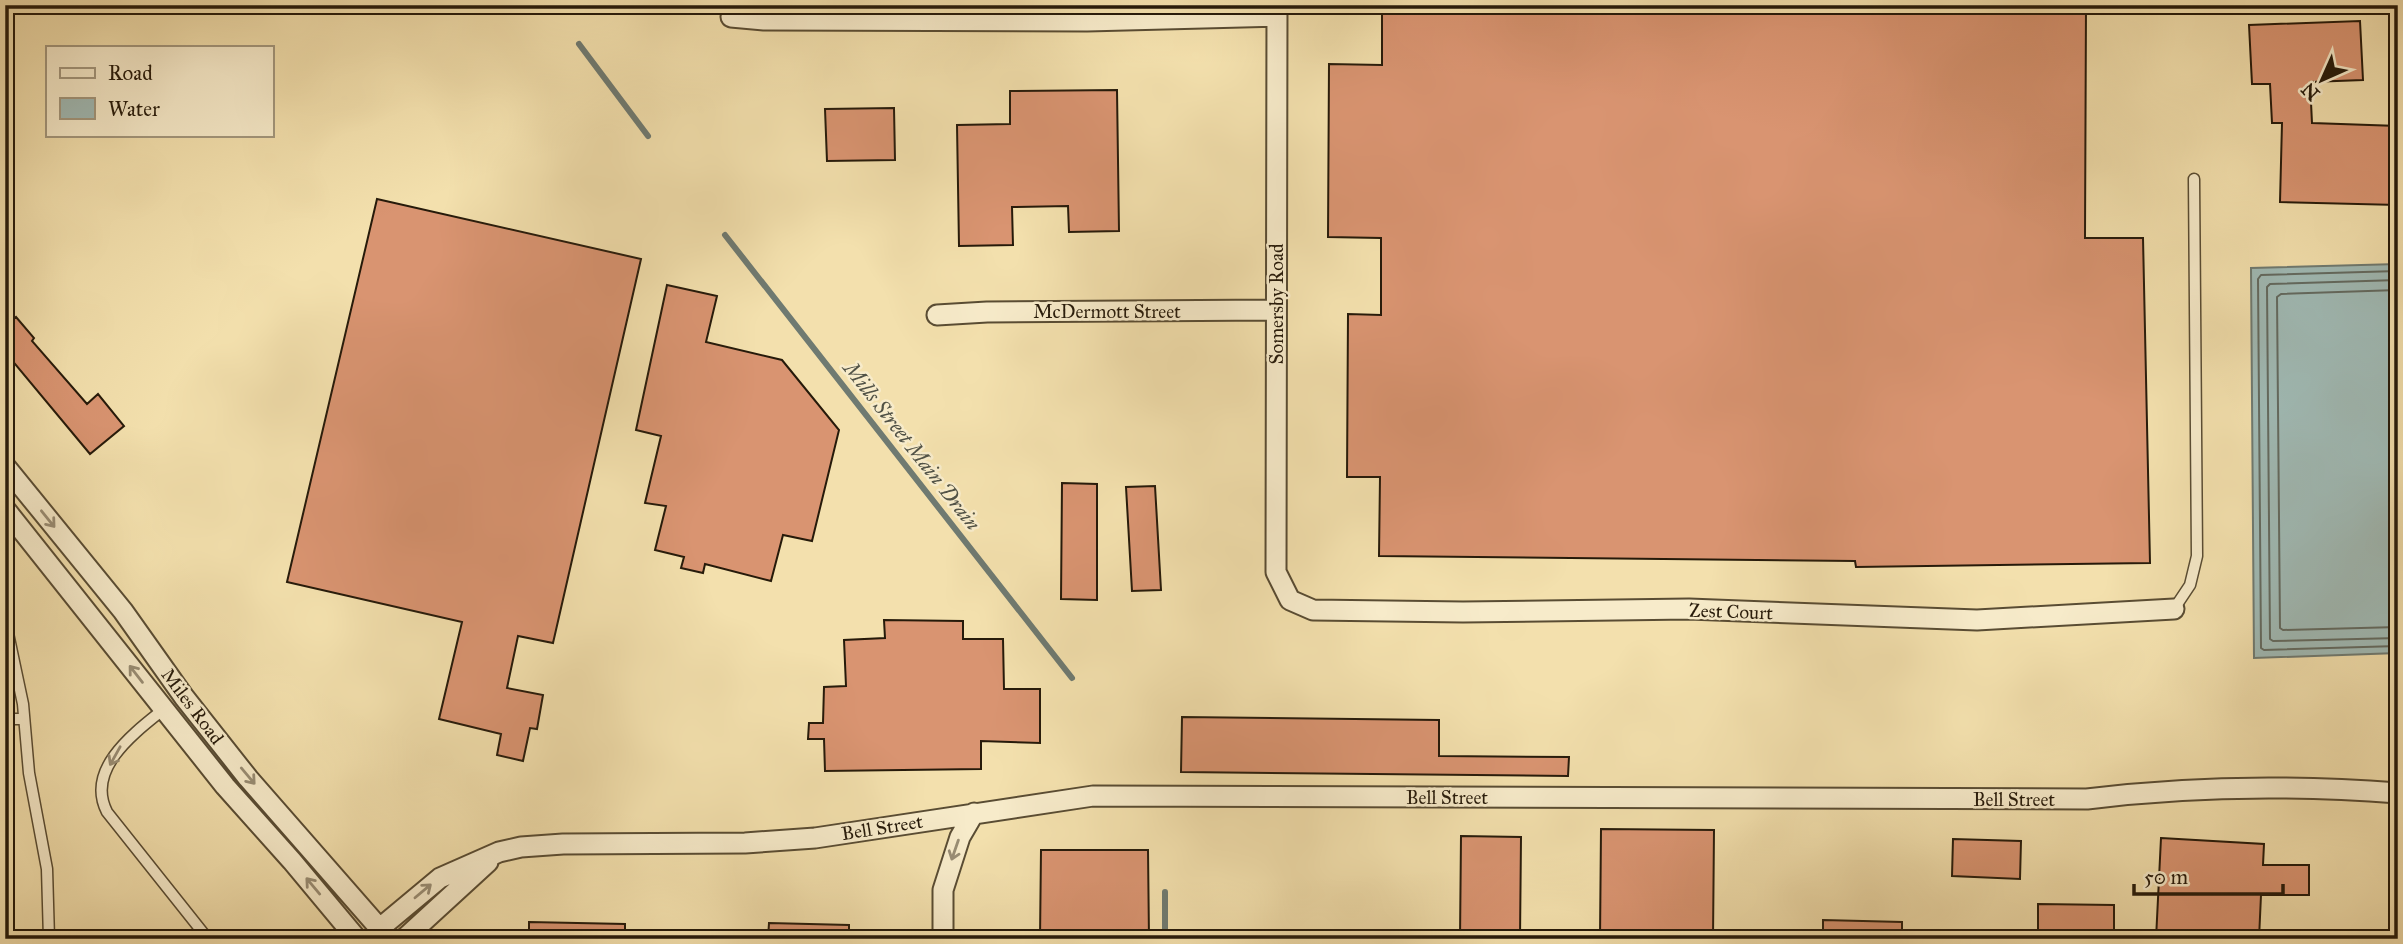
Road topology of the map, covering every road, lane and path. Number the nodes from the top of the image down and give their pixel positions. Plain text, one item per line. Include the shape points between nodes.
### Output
1 (1277, 11) edge
2 (731, 16) dead end
3 (2194, 179) dead end
4 (1276, 310) junction
5 (937, 315) dead end
6 (5, 466) edge
7 (5, 509) edge
8 (1290, 600) joint
9 (2174, 609) joint
10 (5, 619) edge
11 (164, 709) junction
12 (5, 719) edge
13 (24, 719) junction
14 (2398, 793) edge
15 (974, 813) junction
16 (499, 852) junction
17 (382, 935) edge
18 (49, 939) edge
19 (208, 939) edge
20 (357, 939) edge
21 (404, 939) edge
22 (943, 939) edge

1 - 2 street via 1087,21 764,20
1 - 4 street, Somersby Road
3 - 9 lane via 2197,556 2190,585
4 - 5 street, McDermott Street
4 - 8 street, Somersby Road via 1276,572
6 -> 17 street, Miles Road via 123,611 248,778
11 -> 7 street, Miles Road
8 - 9 street, Zest Court via 1313,610 1689,609 1977,620
10 - 13 lane
11 -> 19 lane via 116,752 101,783 102,802
20 -> 11 street, Miles Road
12 - 13 lane
13 - 18 lane via 47,869
14 - 15 street, Bell Street via 2281,788 2151,791 2087,799 1093,796
15 - 16 street, Bell Street via 814,838 563,844
15 -> 22 street via 960,837 943,890
17 -> 16 street, Bell Street via 440,878
16 - 21 street

